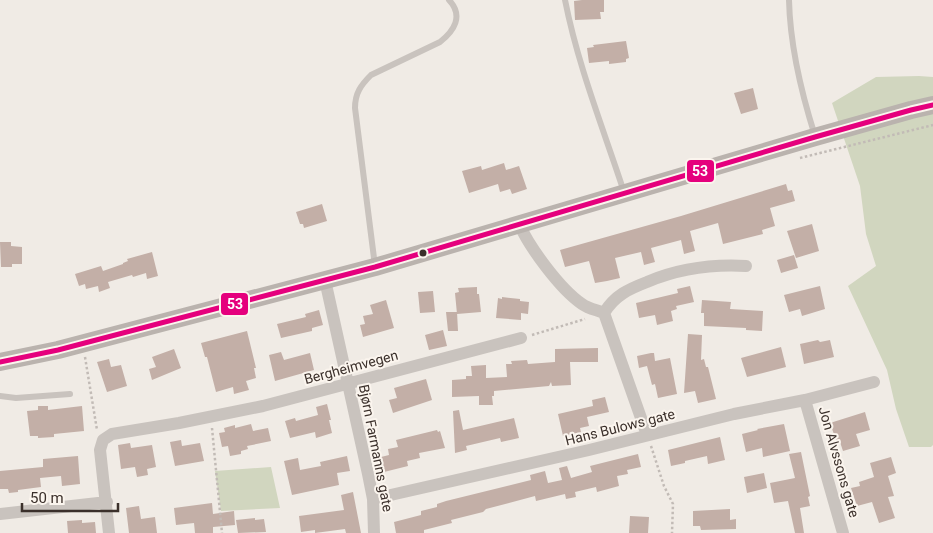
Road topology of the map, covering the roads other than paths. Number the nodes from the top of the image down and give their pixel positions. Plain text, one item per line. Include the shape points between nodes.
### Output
1 (449, 0) edge
2 (565, 0) edge
3 (789, 0) edge
4 (933, 106) edge
5 (815, 137) junction
6 (624, 193) junction
7 (519, 224) junction
8 (746, 266) dead end
9 (376, 267) junction
10 (325, 280) junction
11 (604, 313) junction
12 (521, 338) road end
13 (0, 362) edge
14 (874, 382) dead end
15 (348, 383) junction
16 (70, 394) dead end
17 (0, 396) edge
18 (805, 400) junction
19 (647, 435) junction
20 (373, 499) junction
21 (107, 502) junction
22 (0, 514) edge
23 (109, 533) edge
24 (374, 533) edge
25 (843, 533) edge

1 - 9 lane via 457,17 449,36 371,75 357,93 356,108
2 - 6 lane via 584,74
3 - 5 lane via 806,108
4 - 5 main road
5 - 6 main road
6 - 7 main road
7 - 9 main road
7 - 11 street via 533,249 573,296 591,309
8 - 11 street via 705,266 667,274 626,291 609,304
9 - 10 main road
10 - 13 main road via 58,350
10 - 15 street, Bjørn Farmanns gate
11 - 19 street
12 - 15 street, Bergheimvegen
14 - 18 street, Hans Bulows gate
15 - 20 street, Bjørn Farmanns gate
15 - 21 street, Bergheimvegen via 264,406 112,434 104,440 100,450
16 - 17 lane
18 - 19 street, Hans Bulows gate
18 - 25 street, Jon Alvssons gate
19 - 20 street, Hans Bulows gate
20 - 24 street, Bjørn Farmanns gate
21 - 22 street
21 - 23 street

